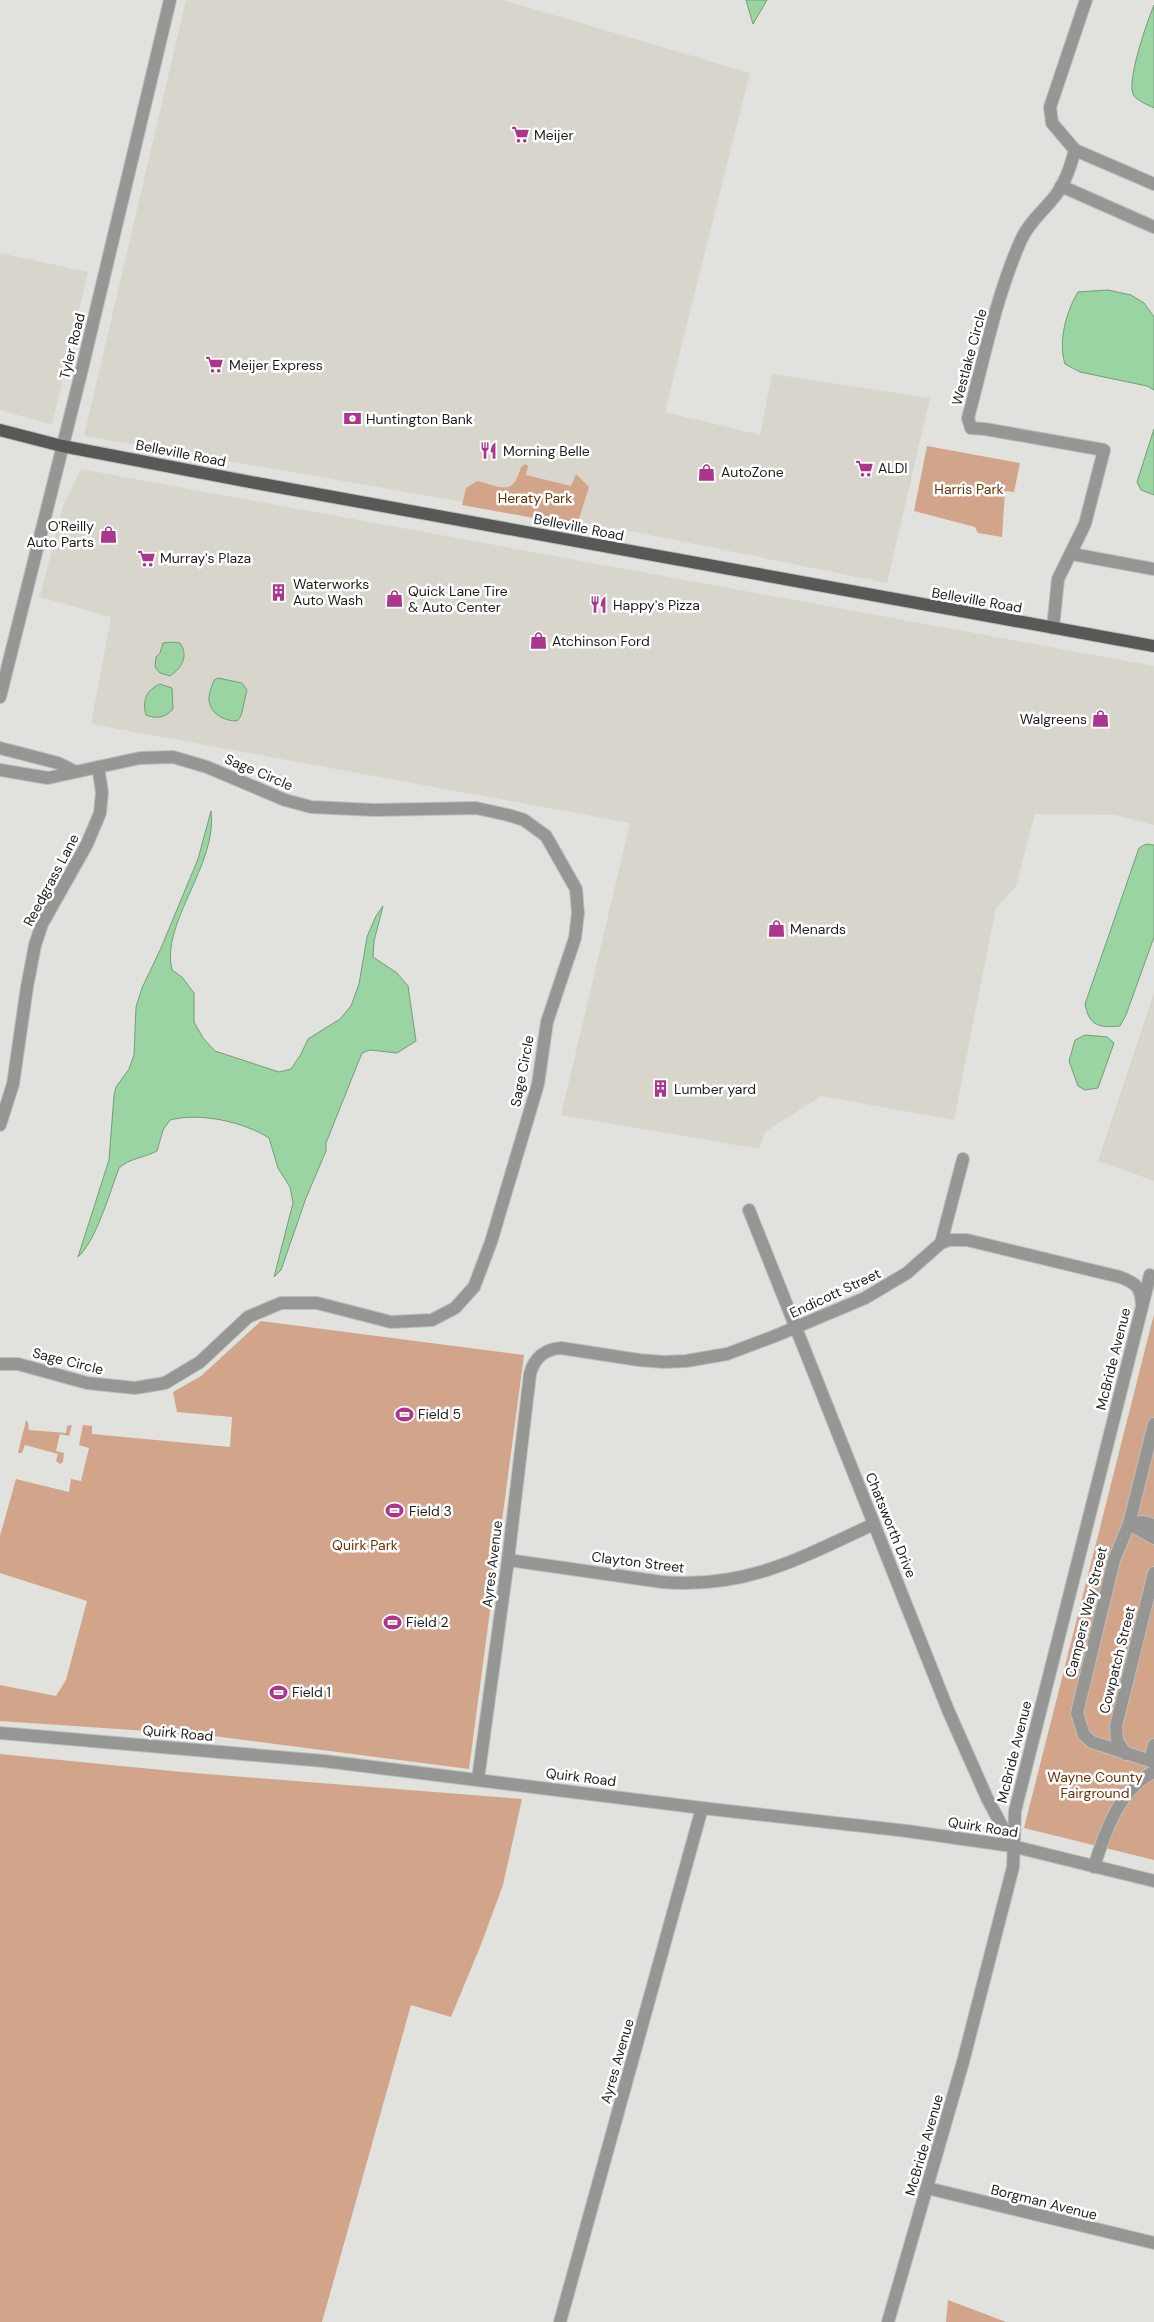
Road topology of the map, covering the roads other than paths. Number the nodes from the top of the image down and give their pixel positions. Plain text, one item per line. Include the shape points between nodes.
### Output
1 (170, 0) edge
2 (1086, 0) edge
3 (1075, 150) junction
4 (1154, 184) edge
5 (1061, 186) junction
6 (1154, 227) edge
7 (0, 430) edge
8 (62, 446) junction
9 (1072, 554) junction
10 (1154, 569) edge
11 (1053, 628) junction
12 (1154, 646) edge
13 (0, 697) edge
14 (0, 748) edge
15 (98, 767) junction
16 (0, 770) edge
17 (74, 771) junction
18 (0, 1125) edge
19 (963, 1159) dead end
20 (749, 1210) dead end
21 (941, 1243) junction
22 (1150, 1275) dead end
23 (1142, 1305) junction
24 (795, 1328) junction
25 (541, 1355) joint
26 (0, 1364) edge
27 (1154, 1424) edge
28 (874, 1524) junction
29 (1129, 1524) junction
30 (1154, 1525) edge
31 (1154, 1538) edge
32 (508, 1560) junction
33 (1154, 1573) edge
34 (0, 1733) edge
35 (1154, 1745) edge
36 (1126, 1754) junction
37 (1153, 1765) edge
38 (478, 1779) junction
39 (702, 1808) junction
40 (1012, 1846) junction
41 (1094, 1867) junction
42 (1154, 1881) edge
43 (927, 2188) junction
44 (1154, 2243) edge
45 (560, 2322) edge
46 (888, 2322) edge

1 - 8 street, Tyler Road
2 - 3 street via 1050,107 1052,123
3 - 4 street
3 - 5 street, Westlake Circle
5 - 6 street
5 - 9 street, Westlake Circle via 1053,200 1032,220 1008,271 968,418 971,428 977,430 1104,450 1086,524
7 - 8 main road, Belleville Road
8 - 11 main road, Belleville Road
8 - 13 street, Tyler Road
9 - 10 street
9 - 11 street, Westlake Circle via 1058,579
11 - 12 main road, Belleville Road
14 - 17 street via 58,763
15 - 17 street, Sage Circle
15 - 18 street, Reedgrass Lane via 102,792 100,813 87,844 42,924 35,945 13,1084
15 - 26 street, Sage Circle via 140,758 174,757 207,766 285,800 311,807 375,810 476,808 524,820 546,836 576,889 575,938 547,1022 538,1084 491,1242 474,1286 455,1308 432,1320 391,1322 317,1303 281,1303 248,1317 200,1362 165,1384 135,1388 86,1383 27,1366
16 - 17 street, Sage Circle via 48,778
19 - 21 street
20 - 24 street, Chatsworth Drive
21 - 23 street via 968,1240 1120,1277 1136,1284
21 - 24 street, Endicott Street via 907,1273 876,1292
22 - 23 street, McBride Avenue
23 - 40 street, McBride Avenue via 1015,1811
24 - 25 street, Endicott Street via 726,1354 686,1361 639,1360 561,1348
24 - 28 street, Chatsworth Drive
25 - 32 street, Ayres Avenue via 530,1374
27 - 29 street, Campers Way Street
28 - 32 street, Clayton Street via 781,1567 730,1581 662,1582
28 - 40 street, Chatsworth Drive via 948,1710
29 - 30 street via 1143,1522
29 - 31 street
29 - 36 street, Campers Way Street via 1114,1560 1078,1713 1084,1735 1092,1742
32 - 38 street, Ayres Avenue
33 - 36 street, Cowpatch Street via 1116,1726 1117,1741
34 - 38 street, Quirk Road via 324,1761
35 - 37 street
36 - 37 street, Campers Way Street
37 - 41 street via 1120,1805
38 - 39 street, Quirk Road
39 - 40 street, Quirk Road
39 - 45 street, Ayres Avenue
40 - 41 street, Quirk Road
40 - 43 street, McBride Avenue via 1013,1867 986,1976
41 - 42 street, Quirk Road
43 - 44 street, Borgman Avenue
43 - 46 street, McBride Avenue

